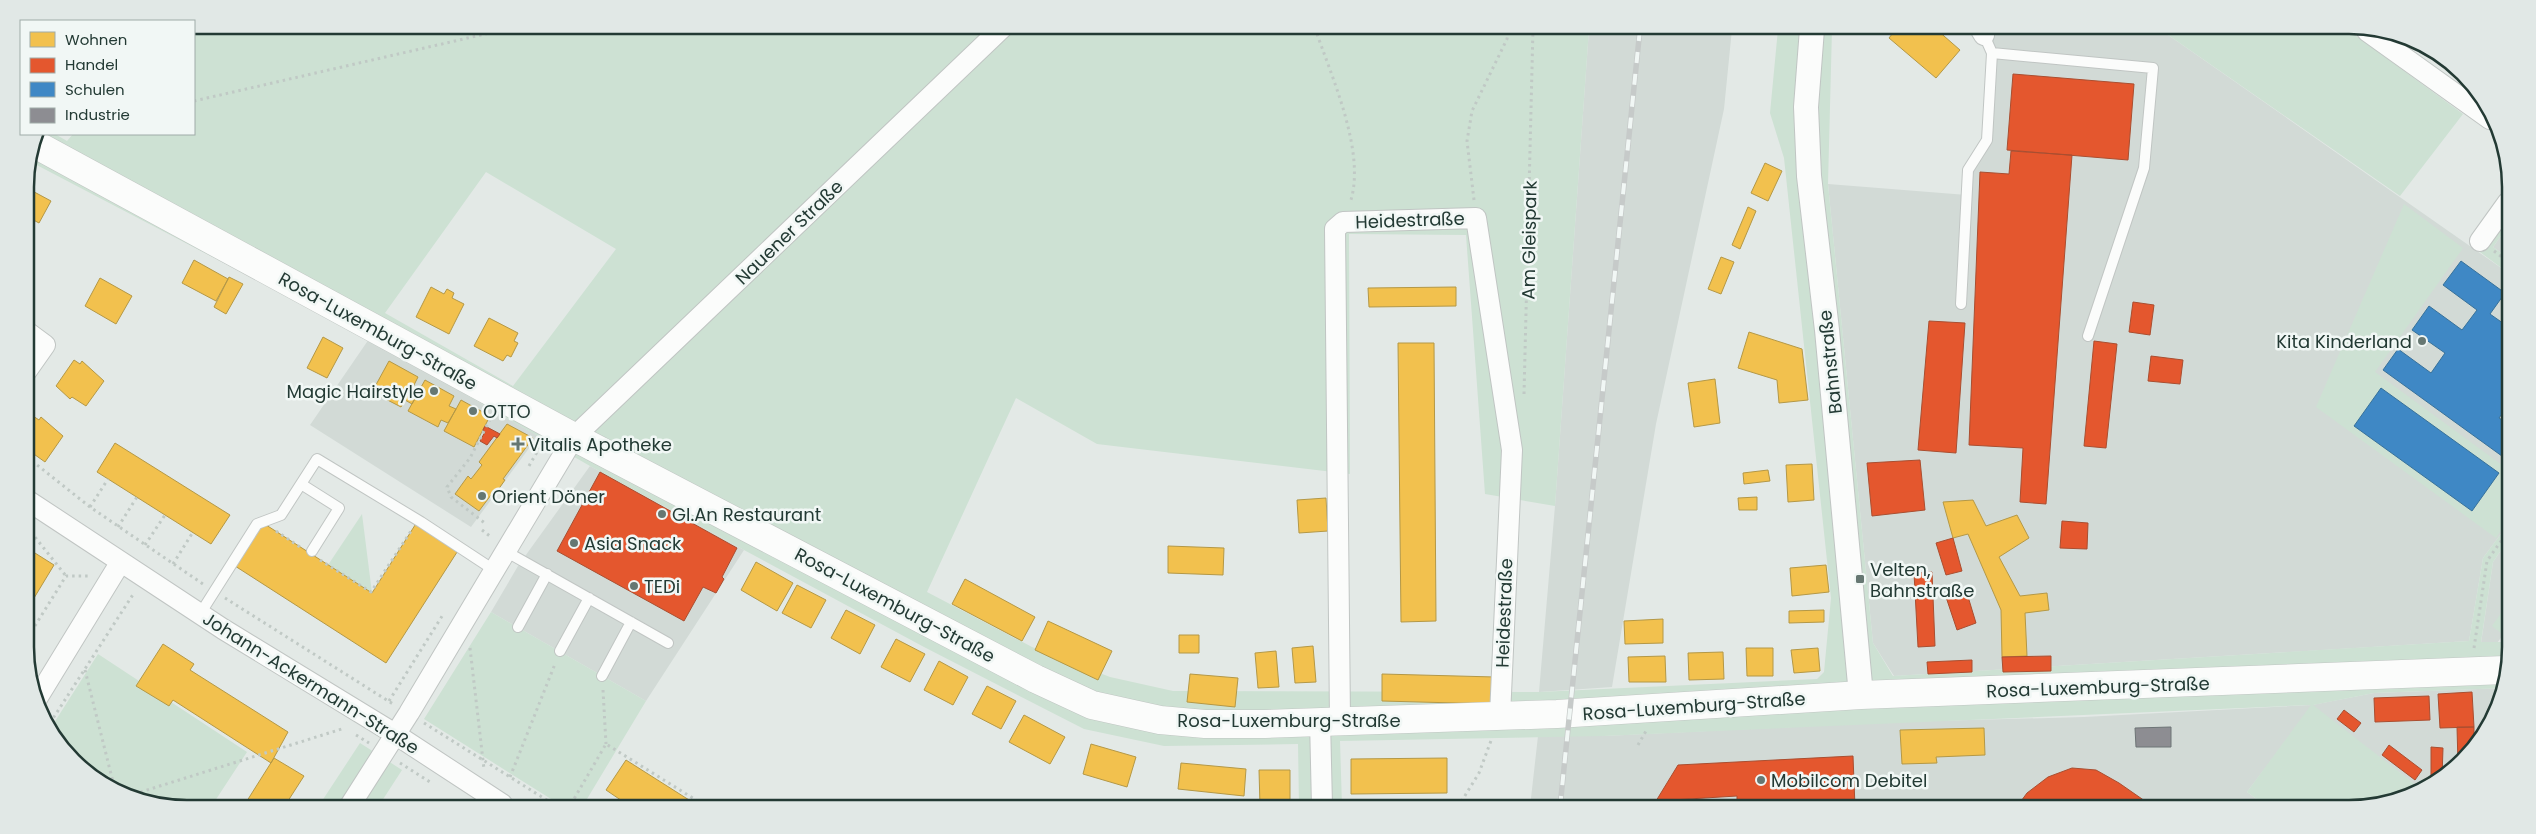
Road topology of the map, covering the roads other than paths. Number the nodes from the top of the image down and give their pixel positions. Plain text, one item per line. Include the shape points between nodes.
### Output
1 (996, 34) edge
2 (1812, 34) edge
3 (1983, 34) edge
4 (2376, 36) edge
5 (1992, 53) junction
6 (2484, 115) edge
7 (39, 146) edge
8 (2502, 210) edge
9 (2480, 241) dead end
10 (1961, 304) dead end
11 (2088, 336) dead end
12 (34, 337) edge
13 (34, 361) edge
14 (574, 437) junction
15 (301, 484) junction
16 (34, 506) edge
17 (505, 551) junction
18 (309, 552) road end
19 (486, 565) junction
20 (115, 570) junction
21 (547, 574) junction
22 (589, 598) junction
23 (200, 614) junction
24 (631, 622) junction
25 (518, 627) dead end
26 (668, 643) dead end
27 (560, 650) road end
28 (2500, 670) edge
29 (602, 676) road end
30 (41, 693) edge
31 (1861, 695) junction
32 (1500, 716) junction
33 (1330, 720) junction
34 (395, 734) junction
35 (494, 799) edge
36 (353, 800) edge
37 (1323, 800) edge

1 - 14 street, Nauener Straße
2 - 31 street, Bahnstraße via 1806,107 1808,176 1827,330
3 - 5 lane
4 - 6 street
5 - 10 lane via 1987,140 1968,170
5 - 11 lane via 2153,68 2144,168
7 - 14 main road, Rosa-Luxemburg-Straße
8 - 9 street
12 - 13 street via 45,345
14 - 17 street, Nauener Straße
14 - 33 main road, Rosa-Luxemburg-Straße via 1036,679 1092,705 1160,720 1205,724
15 - 18 lane via 339,508
15 - 19 lane via 317,460
15 - 23 lane via 281,515 257,524
16 - 20 street, Johann-Ackermann-Straße
17 - 19 street, Nauener Straße
17 - 21 lane
19 - 34 street, Nauener Straße via 467,617
20 - 23 street, Johann-Ackermann-Straße
20 - 30 street
21 - 22 lane
21 - 25 lane
22 - 24 lane
22 - 27 lane
23 - 34 street, Johann-Ackermann-Straße
24 - 26 lane
24 - 29 lane
28 - 31 main road, Rosa-Luxemburg-Straße
31 - 32 main road, Rosa-Luxemburg-Straße
32 - 33 main road, Rosa-Luxemburg-Straße
32 - 33 street, Heidestraße via 1512,450 1476,218 1343,222 1335,229
33 - 37 street, Heidestraße
34 - 35 street, Johann-Ackermann-Straße
34 - 36 street, Nauener Straße

